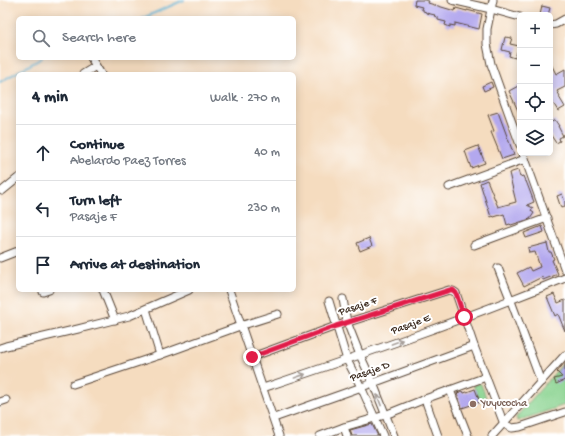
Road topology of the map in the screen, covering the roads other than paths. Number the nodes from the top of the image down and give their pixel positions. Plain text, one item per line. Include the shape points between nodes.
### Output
1 (452, 0) edge
2 (493, 0) edge
3 (491, 9) junction
4 (517, 16) edge
5 (565, 19) edge
6 (553, 24) edge
7 (92, 60) edge
8 (96, 66) junction
9 (87, 72) edge
10 (100, 72) edge
11 (517, 137) edge
12 (524, 156) edge
13 (16, 180) edge
14 (449, 187) dead end
15 (2, 191) dead end
16 (547, 218) junction
17 (474, 245) dead end
18 (16, 252) edge
19 (0, 258) edge
20 (498, 268) dead end
21 (565, 270) edge
22 (565, 278) edge
23 (104, 292) edge
24 (185, 292) edge
25 (230, 292) edge
26 (343, 299) dead end
27 (329, 301) dead end
28 (511, 301) junction
29 (146, 309) junction
30 (278, 314) dead end
31 (464, 317) junction
32 (114, 320) junction
33 (347, 322) junction
34 (240, 326) junction
35 (336, 326) junction
36 (474, 346) junction
37 (0, 348) edge
38 (360, 355) junction
39 (565, 355) edge
40 (160, 356) junction
41 (252, 357) junction
42 (347, 360) junction
43 (486, 377) junction
44 (541, 382) junction
45 (373, 383) junction
46 (73, 384) dead end
47 (361, 387) junction
48 (263, 388) junction
49 (450, 390) junction
50 (425, 399) junction
51 (565, 412) edge
52 (385, 415) junction
53 (274, 418) junction
54 (375, 418) junction
55 (504, 424) junction
56 (344, 427) junction
57 (279, 436) edge
58 (320, 436) edge
59 (347, 436) edge
60 (383, 436) edge
61 (394, 436) edge
62 (438, 436) edge
63 (468, 436) edge
64 (492, 436) edge

1 - 3 street
2 - 3 street
3 - 4 street
3 - 11 street via 487,29 491,64
5 - 6 street
7 - 8 street
8 - 9 street
8 - 10 street
12 - 14 street
12 - 16 street
13 - 15 street
16 - 17 street
16 - 21 street
18 - 19 street
20 - 28 street
22 - 28 street, Pasaje E
23 - 32 street
24 - 29 street
25 - 34 street
26 - 33 street
27 - 35 street
28 - 31 street, Pasaje E
28 - 44 street
29 - 32 street
29 - 40 street
30 - 34 street
31 - 33 street, Pasaje F via 456,293 450,290
31 - 36 street
38 -> 31 street, Pasaje E
32 - 37 street
33 - 35 street, Pasaje F
33 - 38 street
34 - 40 street
34 - 41 street
35 - 41 street, Pasaje F
35 - 42 street
36 - 43 street
36 - 45 street, Pasaje D
38 - 42 street, Pasaje E
38 - 45 street
39 - 44 street
40 - 46 street
41 - 48 street
42 - 47 street
48 -> 42 street, Pasaje E
43 - 49 street
43 - 55 street
44 - 55 street
45 - 47 street, Pasaje D
52 -> 45 street
47 - 53 street, Pasaje D
47 - 54 street
48 - 53 street
49 - 50 street
49 - 63 street
50 - 52 street
50 - 62 street
51 - 55 street via 520,427 512,428
52 - 54 street
52 - 61 street
53 - 57 street
54 - 56 street
54 - 60 street
55 - 64 street
56 - 58 street
56 - 59 street

